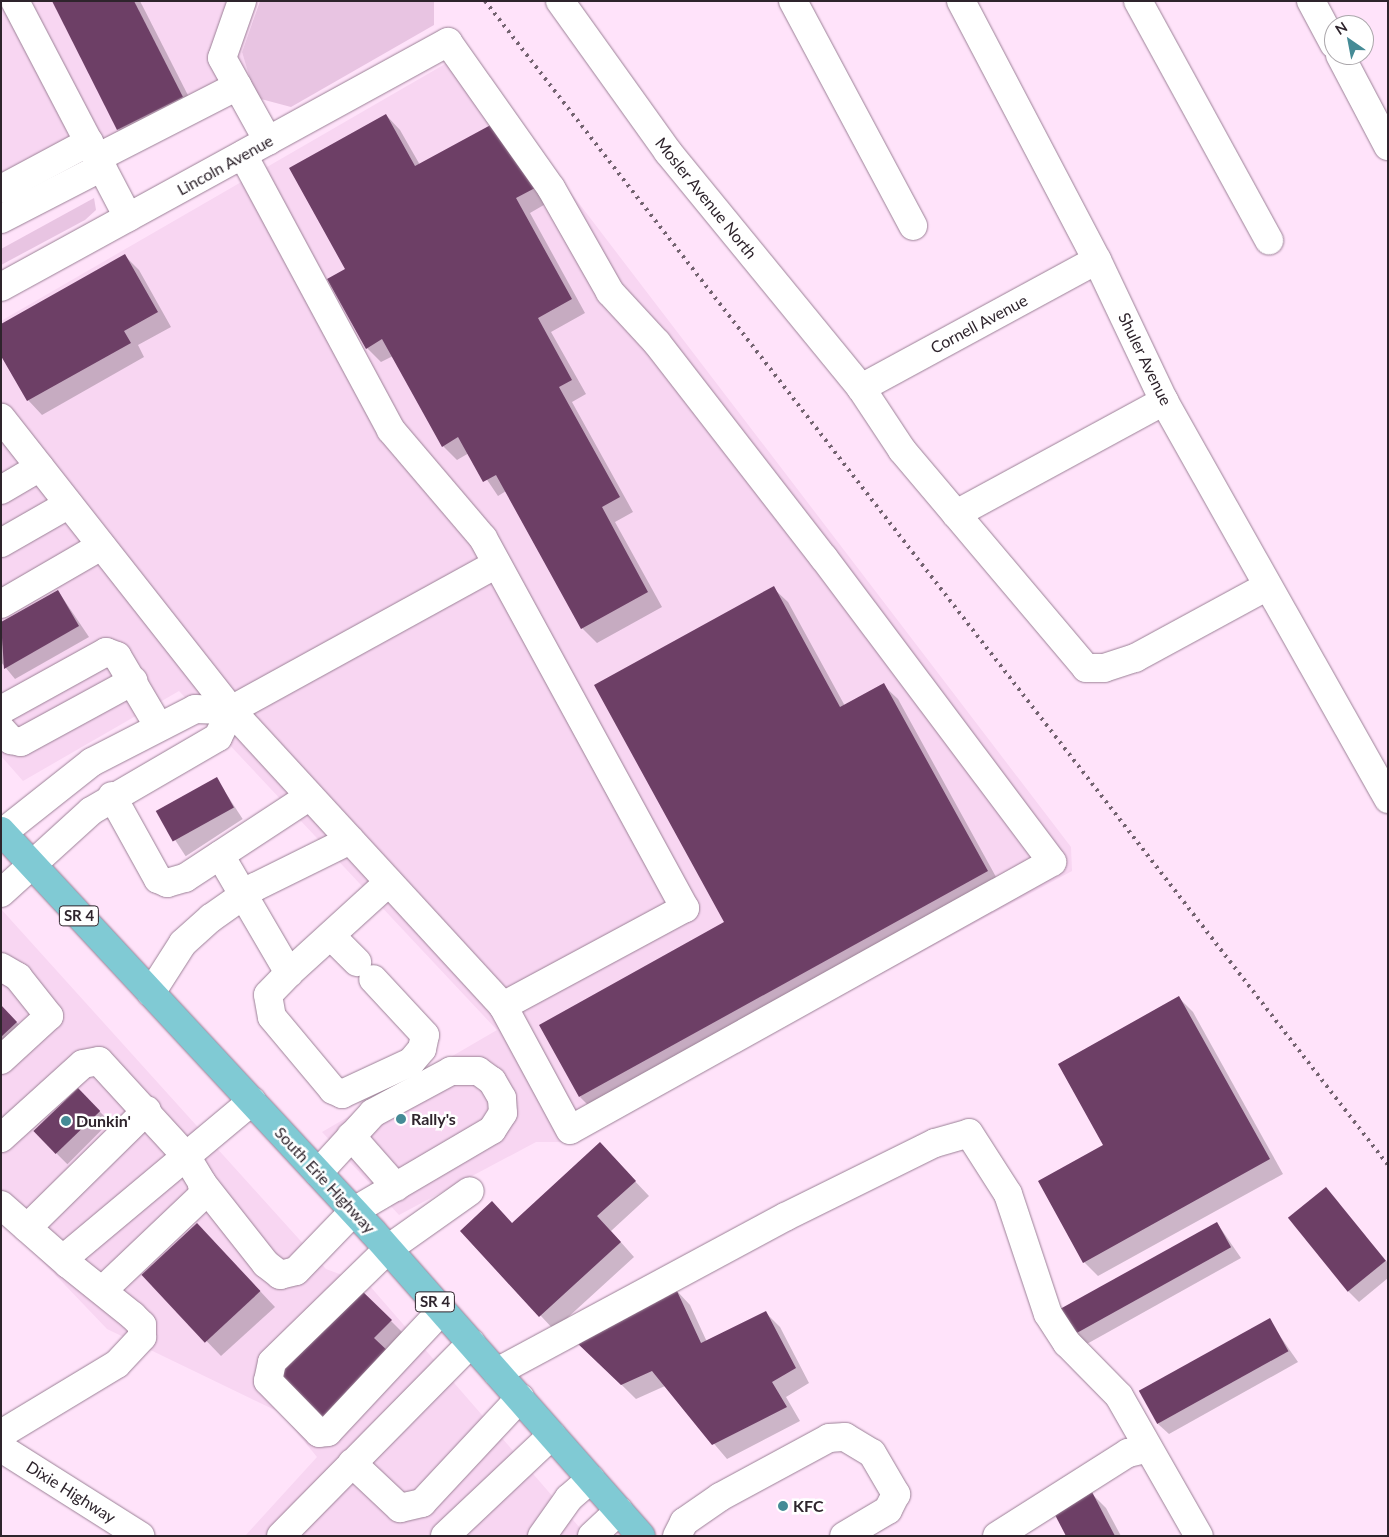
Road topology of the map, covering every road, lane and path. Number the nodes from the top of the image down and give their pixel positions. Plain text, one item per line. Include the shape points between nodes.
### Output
1 (15, 1) edge
2 (242, 1) edge
3 (560, 1) edge
4 (793, 1) edge
5 (961, 1) edge
6 (1138, 1) edge
7 (1311, 1) edge
8 (1324, 25) edge
9 (1348, 65) edge
10 (238, 86) junction
11 (1379, 107) edge
12 (268, 140) junction
13 (1388, 146) edge
14 (243, 155) junction
15 (96, 156) junction
16 (1, 189) edge
17 (128, 218) junction
18 (1, 219) edge
19 (913, 226) dead end
20 (1269, 240) dead end
21 (1097, 260) junction
22 (1, 287) edge
23 (861, 388) junction
24 (1164, 401) junction
25 (1, 418) edge
26 (40, 467) junction
27 (1, 490) edge
28 (69, 504) junction
29 (956, 514) junction
30 (1, 543) edge
31 (101, 546) junction
32 (497, 564) junction
33 (1266, 587) junction
34 (1, 604) edge
35 (133, 681) junction
36 (1, 710) edge
37 (231, 710) junction
38 (159, 727) junction
39 (1, 729) edge
40 (112, 796) junction
41 (310, 796) junction
42 (1388, 799) edge
43 (2, 833) edge
44 (350, 840) junction
45 (220, 855) junction
46 (34, 867) junction
47 (389, 882) junction
48 (1, 893) edge
49 (244, 894) junction
50 (331, 936) junction
51 (1, 966) edge
52 (289, 973) junction
53 (151, 993) junction
54 (503, 1006) junction
55 (41, 1007) junction
56 (1, 1044) edge
57 (1, 1060) edge
58 (252, 1101) junction
59 (147, 1110) junction
60 (351, 1136) junction
61 (1, 1138) edge
62 (186, 1156) junction
63 (318, 1173) junction
64 (202, 1183) junction
65 (396, 1186) junction
66 (470, 1191) dead end
67 (1, 1204) edge
68 (354, 1211) junction
69 (27, 1228) junction
70 (388, 1248) junction
71 (68, 1264) junction
72 (103, 1290) junction
73 (442, 1310) junction
74 (471, 1343) junction
75 (497, 1372) junction
76 (520, 1398) junction
77 (1, 1434) edge
78 (552, 1435) junction
79 (1, 1448) edge
80 (1145, 1449) junction
81 (352, 1463) junction
82 (591, 1479) junction
83 (619, 1511) junction
84 (140, 1536) edge
85 (282, 1536) edge
86 (445, 1536) edge
87 (542, 1536) edge
88 (592, 1536) edge
89 (641, 1536) edge
90 (677, 1536) edge
91 (844, 1536) edge
92 (997, 1536) edge
93 (1199, 1536) edge

1 - 15 street
2 - 10 street via 222,58
3 - 23 street, Mosler Avenue North via 668,152
4 - 19 street
5 - 21 street, Shuler Avenue
6 - 20 street
7 - 8 street
9 - 11 street
10 - 12 street
10 - 15 street
11 - 13 street
12 - 14 street, Lincoln Avenue
12 - 54 street, Lincoln Avenue via 448,42 551,188 610,292 657,343 824,558 1052,862 570,1130
14 - 17 street, Lincoln Avenue
14 - 32 street via 391,430 483,538
15 - 16 street
15 - 17 street
15 - 18 street
17 - 22 street, Lincoln Avenue
21 - 23 street, Cornell Avenue
21 - 24 street, Shuler Avenue
23 - 29 street, Mosler Avenue North via 902,450
24 - 29 street
24 - 33 street, Shuler Avenue
25 - 26 street
26 - 27 street
26 - 28 street
28 - 30 street
28 - 31 street
29 - 33 street, Mosler Avenue North via 1086,668 1104,668 1135,658
31 - 34 street
31 - 37 street
32 - 37 street
32 - 54 street via 685,908
33 - 42 street, Shuler Avenue
35 - 36 street via 117,656 106,652
35 - 38 street
35 - 39 street via 32,738 11,740
37 - 38 street via 195,709
37 - 40 street via 218,737
37 - 41 street
38 - 43 street via 70,776
40 - 45 street via 158,879 167,883 185,878
40 - 46 street
41 - 44 street
41 - 45 street
43 - 46 main road, South Erie Highway / SR 4
44 - 47 street
44 - 49 street
45 - 49 street
46 - 48 street
46 - 53 main road, South Erie Highway / SR 4
47 - 50 street
47 - 54 street
49 - 52 street
49 - 53 street via 183,943
50 - 52 street
50 - 52 street via 424,1035 422,1049 411,1062 351,1093 333,1090 267,1007 268,995
51 - 55 street via 18,977
53 - 58 main road, South Erie Highway / SR 4
55 - 56 street
55 - 57 street via 49,1016
58 - 62 street
58 - 63 main road, South Erie Highway / SR 4
59 - 61 street via 99,1061 83,1064
59 - 62 street
59 - 69 street
60 - 63 street
60 - 65 street
60 - 65 street via 374,1113 451,1071 478,1071 492,1081 502,1098 502,1113 492,1130
62 - 64 street
62 - 71 street via 68,1255
63 - 68 main road, South Erie Highway / SR 4
64 - 68 street via 266,1264 280,1275 296,1271
64 - 72 street via 203,1195
65 - 68 street
66 - 70 street
67 - 69 street
68 - 70 main road, South Erie Highway / SR 4
69 - 71 street
70 - 73 main road, South Erie Highway / SR 4
70 - 73 street via 272,1362 268,1381 319,1433 328,1432
71 - 72 street
72 - 77 street via 142,1325 142,1337 117,1364
73 - 74 main road, South Erie Highway / SR 4
74 - 75 main road, South Erie Highway / SR 4
74 - 81 street
75 - 76 main road, South Erie Highway / SR 4
75 - 80 street via 785,1217 935,1143 969,1134 1008,1194 1048,1314 1067,1343 1119,1396
76 - 78 main road, South Erie Highway / SR 4
76 - 81 street via 422,1503 400,1508
78 - 82 main road, South Erie Highway / SR 4
78 - 86 street
79 - 84 street, Dixie Highway
80 - 92 street via 1128,1453
80 - 93 street via 1157,1458
81 - 85 street
82 - 83 main road, South Erie Highway / SR 4
82 - 87 street via 569,1498
83 - 88 street
83 - 89 main road, South Erie Highway / SR 4
90 - 91 street via 684,1522 720,1497 829,1438 845,1437 872,1452 896,1494 888,1510

